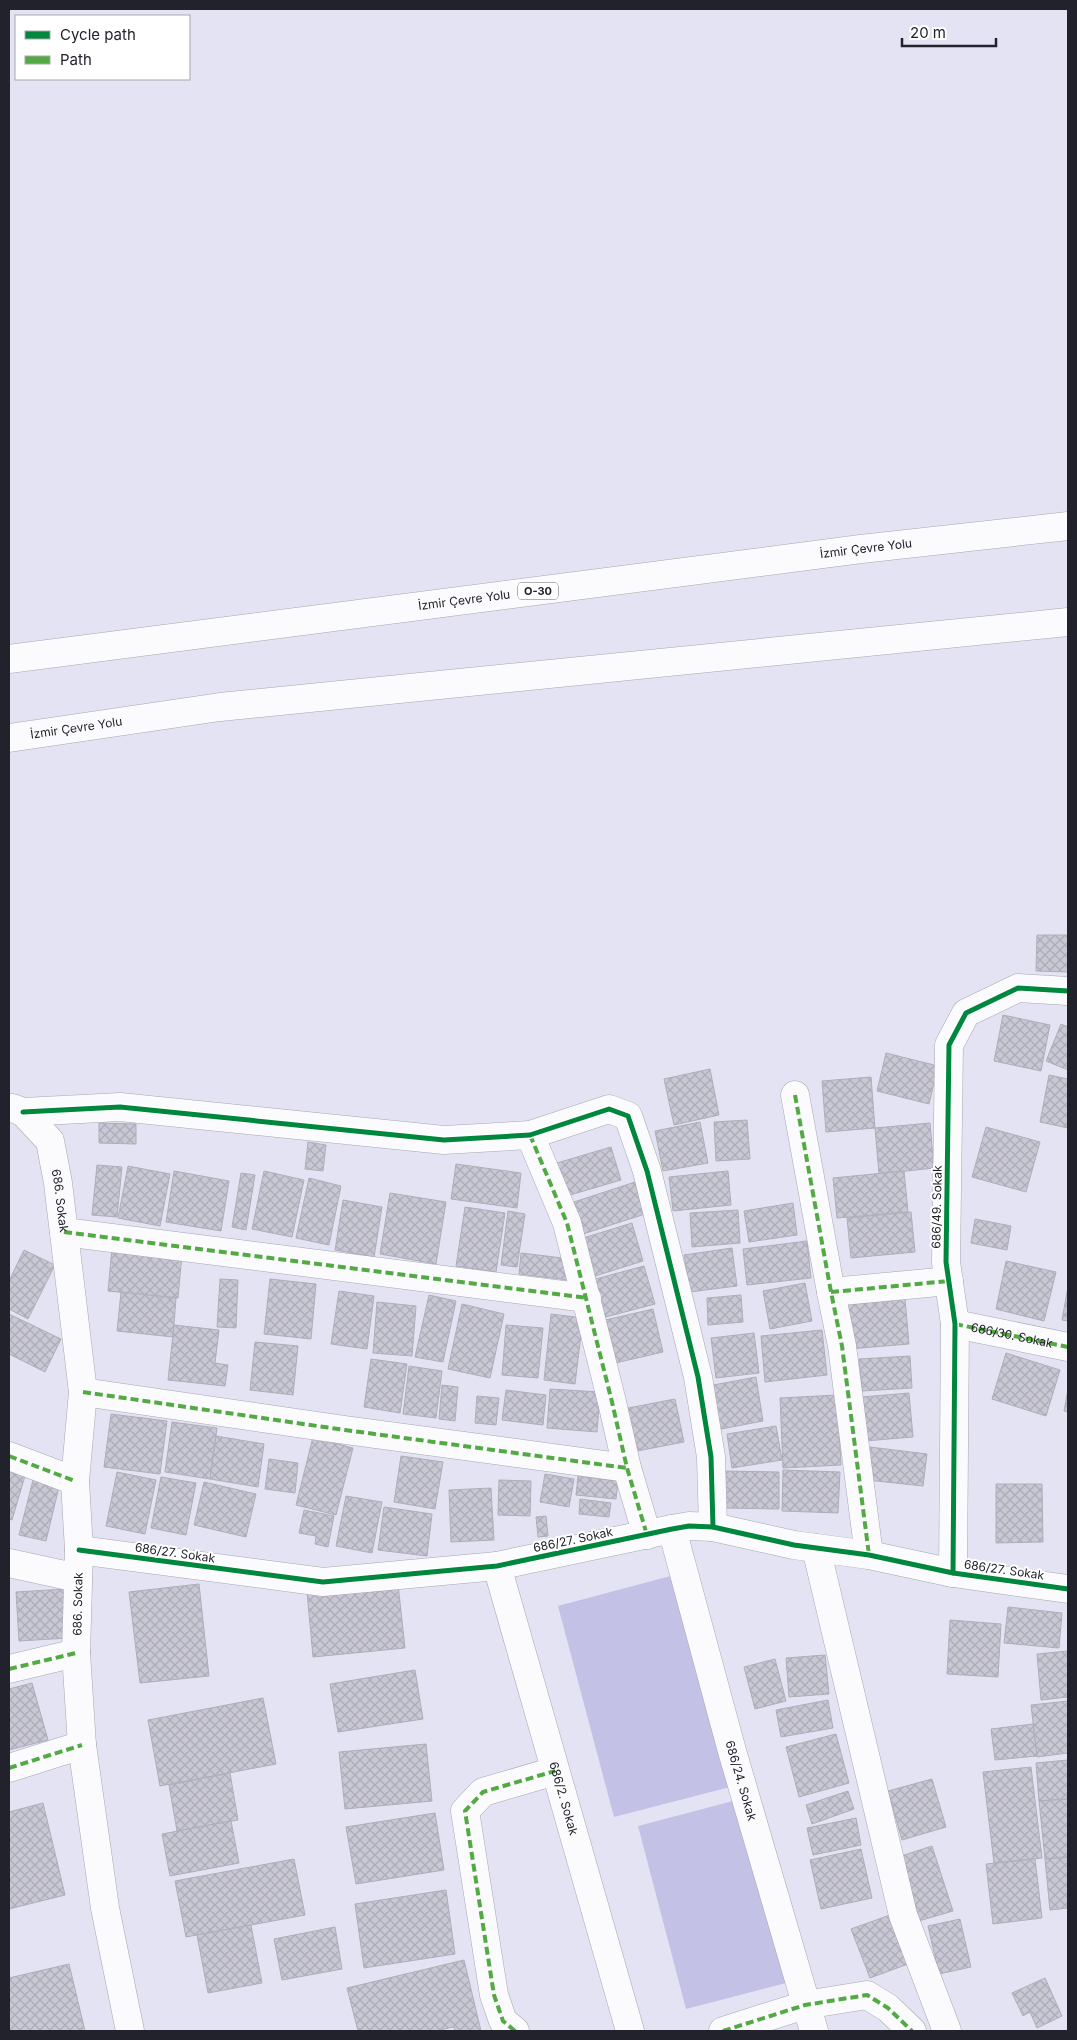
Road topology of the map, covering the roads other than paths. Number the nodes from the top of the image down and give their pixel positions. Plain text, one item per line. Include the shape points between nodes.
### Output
1 (1068, 526) edge
2 (1068, 622) edge
3 (9, 659) edge
4 (9, 738) edge
5 (1068, 991) edge
6 (795, 1095) dead end
7 (16, 1109) edge
8 (530, 1135) junction
9 (64, 1232) junction
10 (949, 1281) junction
11 (830, 1292) junction
12 (587, 1298) junction
13 (955, 1324) junction
14 (1068, 1347) edge
15 (82, 1392) junction
16 (9, 1456) edge
17 (627, 1468) junction
18 (75, 1481) junction
19 (713, 1527) junction
20 (660, 1532) junction
21 (816, 1548) junction
22 (79, 1550) junction
23 (869, 1555) junction
24 (9, 1563) edge
25 (497, 1566) junction
26 (953, 1573) junction
27 (78, 1578) junction
28 (1068, 1589) edge
29 (76, 1653) junction
30 (9, 1669) edge
31 (82, 1745) junction
32 (9, 1768) edge
33 (556, 1771) junction
34 (805, 2004) junction
35 (130, 2031) edge
36 (515, 2031) edge
37 (630, 2031) edge
38 (723, 2031) edge
39 (814, 2031) edge
40 (912, 2031) edge
41 (947, 2031) edge

1 - 3 main road, İzmir Çevre Yolu / O-30
2 - 4 main road, İzmir Çevre Yolu via 220,707
5 - 10 main road, 686/49. Sokak via 1018,988 966,1012 949,1045 946,1262
6 - 11 main road
7 - 8 main road via 120,1107 444,1140
7 - 9 main road, 686. Sokak via 50,1141
8 - 12 main road, 686/24. Sokak via 567,1223
8 - 19 main road via 609,1110 628,1116 647,1171 698,1377 711,1457
9 - 12 main road
9 - 15 main road, 686. Sokak
10 - 11 main road
10 - 13 main road, 686/49. Sokak
11 - 23 main road via 842,1346
12 - 17 main road, 686/24. Sokak
13 - 14 main road, 686/30. Sokak
13 - 26 main road, 686/49. Sokak
15 - 17 main road
15 - 18 main road, 686. Sokak
16 - 18 main road
17 - 20 main road, 686/24. Sokak
18 - 22 main road, 686. Sokak
19 - 20 main road, 686/27. Sokak via 689,1526
19 - 21 main road, 686/27. Sokak
20 - 25 main road, 686/27. Sokak
20 - 34 main road, 686/24. Sokak via 732,1752
21 - 23 main road, 686/27. Sokak
21 - 41 main road via 903,1915
22 - 25 main road, 686/27. Sokak via 323,1582
22 - 27 main road, 686. Sokak
23 - 26 main road, 686/27. Sokak
24 - 27 main road
25 - 33 main road, 686/2. Sokak
26 - 28 main road, 686/27. Sokak
27 - 29 main road, 686. Sokak
29 - 30 main road
29 - 31 main road, 686. Sokak
31 - 32 main road
31 - 35 main road, 686. Sokak via 105,1908
33 - 36 main road via 484,1792 465,1811 494,1995 503,2021
33 - 37 main road, 686/2. Sokak
34 - 38 main road
34 - 39 main road, 686/24. Sokak
34 - 40 main road via 867,1995 888,2008

